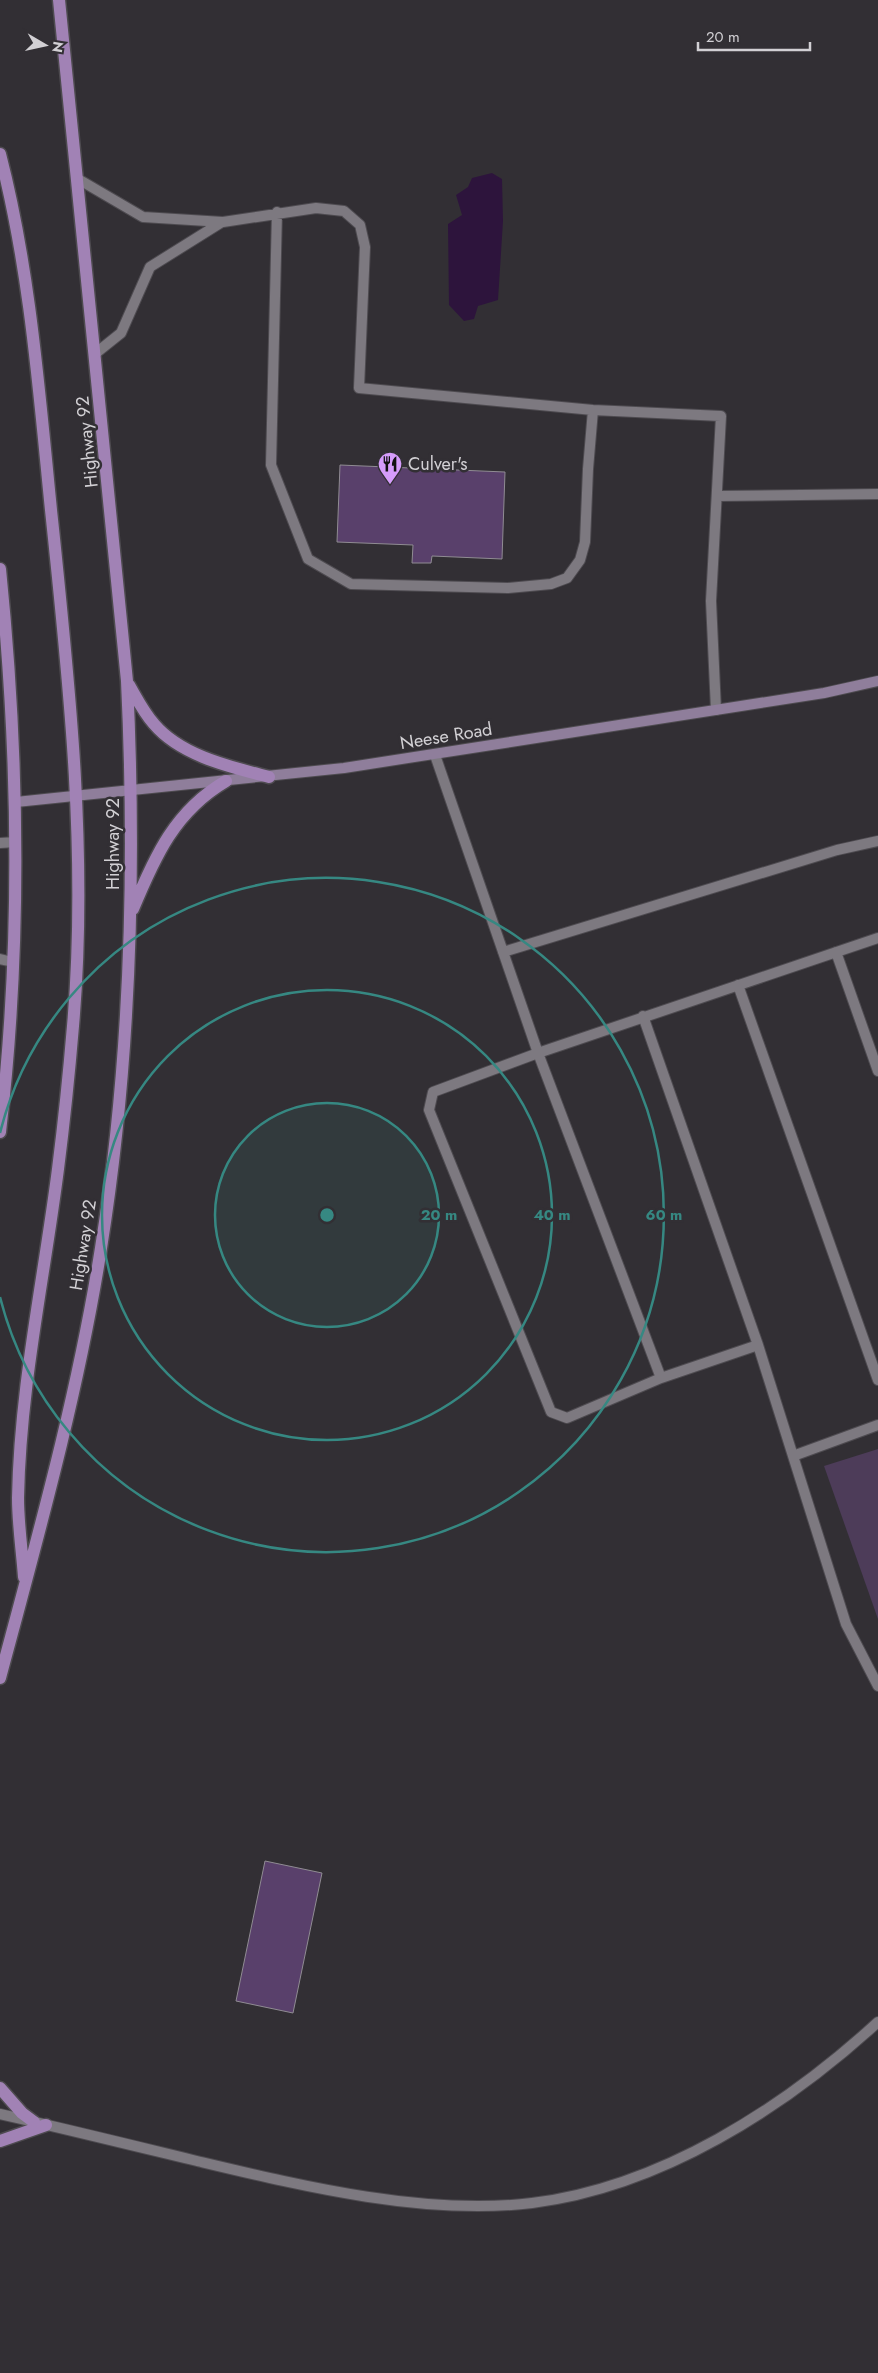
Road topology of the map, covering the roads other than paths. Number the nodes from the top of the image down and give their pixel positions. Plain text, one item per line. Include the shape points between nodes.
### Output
1 (59, 0) edge
2 (0, 154) edge
3 (78, 179) junction
4 (277, 212) junction
5 (223, 222) junction
6 (96, 352) junction
7 (593, 410) junction
8 (878, 494) edge
9 (717, 496) junction
10 (0, 569) edge
11 (127, 681) junction
12 (878, 681) edge
13 (716, 710) junction
14 (434, 754) junction
15 (269, 777) junction
16 (226, 781) junction
17 (131, 791) junction
18 (76, 797) junction
19 (16, 802) junction
20 (878, 841) edge
21 (16, 842) junction
22 (0, 843) edge
23 (130, 915) junction
24 (878, 938) edge
25 (503, 952) junction
26 (836, 952) junction
27 (0, 960) edge
28 (13, 962) junction
29 (738, 985) junction
30 (643, 1016) junction
31 (538, 1053) junction
32 (878, 1071) edge
33 (0, 1132) edge
34 (758, 1345) junction
35 (661, 1378) junction
36 (878, 1380) edge
37 (878, 1425) edge
38 (793, 1456) junction
39 (25, 1586) junction
40 (0, 1678) edge
41 (878, 1686) edge
42 (878, 2022) edge
43 (0, 2088) edge
44 (0, 2114) edge
45 (40, 2123) junction
46 (0, 2141) edge

1 - 3 main road, Highway 92
2 - 18 main road via 19,240 28,301 63,630
3 - 5 street via 143,217
3 - 6 main road, Highway 92
4 - 5 street
4 - 7 street via 316,208 344,211 360,225 364,247 359,388
4 - 7 street via 271,465 308,558 351,584 508,588 550,584 567,578 580,560 585,542
5 - 6 street via 150,266 120,333
6 - 11 main road, Highway 92
7 - 9 street via 721,416
8 - 9 street
9 - 13 street via 711,601
10 - 19 main road via 14,726
11 - 15 main road via 155,726 176,743 224,765
11 - 17 main road, Highway 92
12 - 13 street, Neese Road
13 - 14 street, Neese Road
14 - 15 street, Neese Road
14 - 25 street
15 - 16 street, Neese Road
16 - 17 street, Neese Road
16 - 23 main road via 182,816 159,853
17 - 18 street, Neese Road
17 - 23 main road, Highway 92
18 - 19 street, Neese Road
18 - 39 main road via 78,914 73,1030 58,1171 32,1336 18,1500
19 - 21 main road
20 - 25 street via 837,850
21 - 22 street
21 - 28 main road
23 - 39 main road, Highway 92 via 122,1078 101,1249 79,1367
24 - 26 street
25 - 31 street
26 - 29 street
26 - 32 street
27 - 28 street
28 - 33 main road
29 - 30 street
29 - 36 street
30 - 31 street
30 - 34 street
31 - 35 street
31 - 35 street via 434,1092 429,1110 551,1412 567,1418
34 - 35 street
34 - 38 street
37 - 38 street
38 - 41 street via 846,1624
39 - 40 main road, Highway 92
42 - 45 street via 780,2101 683,2157 651,2172 593,2190 534,2202 486,2206 429,2203 346,2192 267,2178
43 - 45 main road via 22,2113
44 - 45 street
45 - 46 main road

